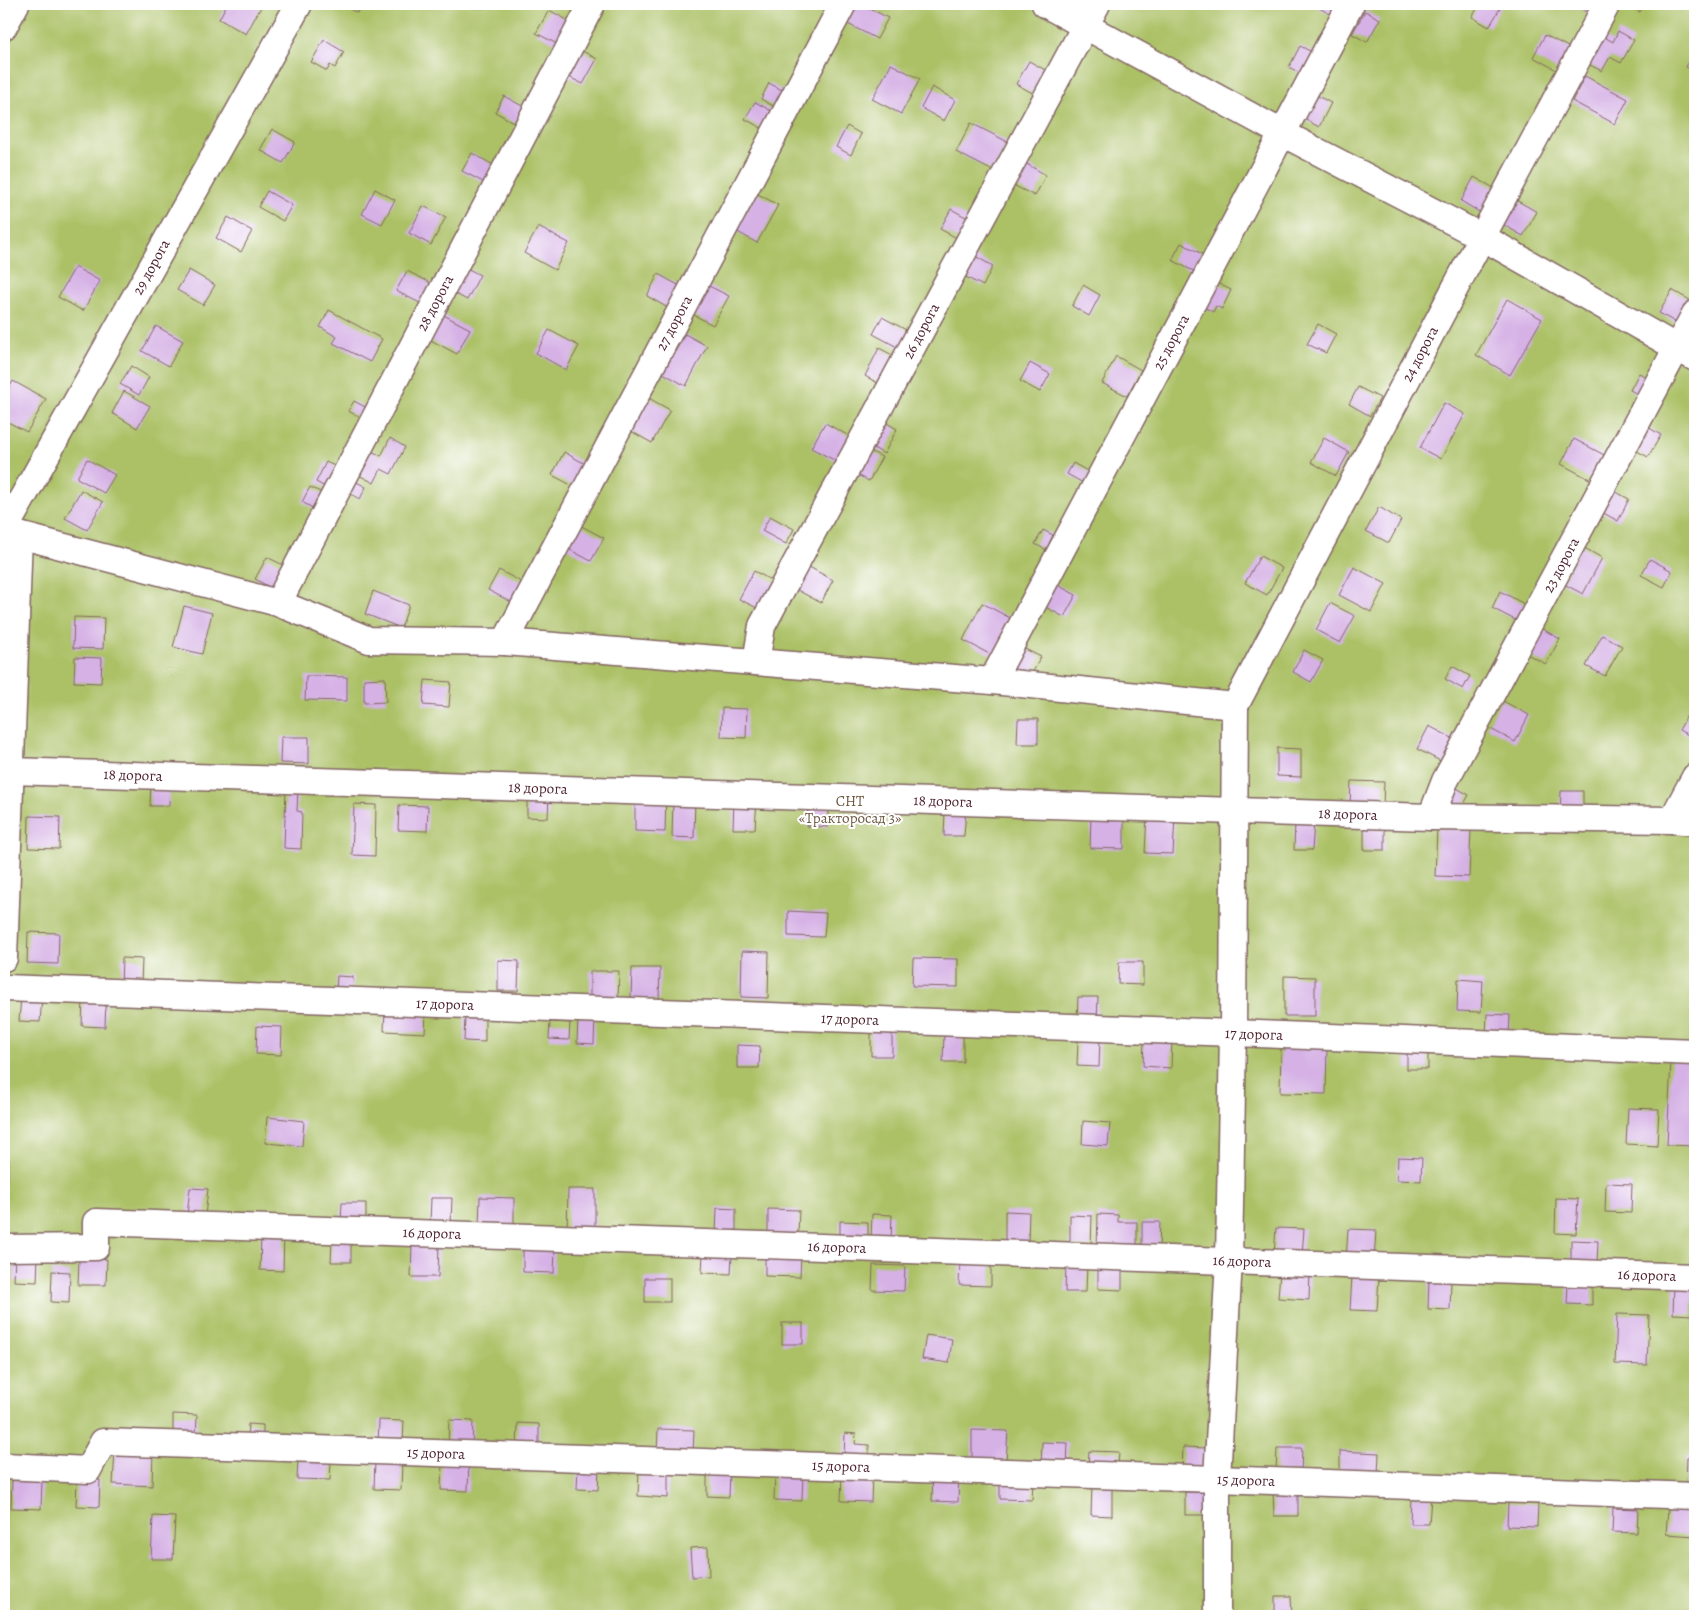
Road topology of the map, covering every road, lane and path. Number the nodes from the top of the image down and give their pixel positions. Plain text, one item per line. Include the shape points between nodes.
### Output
1 (16, 4) edge
2 (299, 4) edge
3 (592, 4) edge
4 (843, 4) edge
5 (1045, 4) edge
6 (1351, 4) edge
7 (1607, 4) edge
8 (1092, 15) edge
9 (4, 26) edge
10 (1282, 133) junction
11 (1482, 237) junction
12 (1695, 314) edge
13 (1686, 353) edge
14 (9, 532) edge
15 (278, 603) junction
16 (505, 642) junction
17 (756, 662) junction
18 (992, 681) junction
19 (1235, 706) junction
20 (11, 771) junction
21 (1695, 777) edge
22 (1235, 811) junction
23 (1431, 817) junction
24 (1684, 821) edge
25 (4, 958) edge
26 (4, 988) edge
27 (1233, 1033) junction
28 (1695, 1052) edge
29 (4, 1248) edge
30 (1229, 1260) junction
31 (1695, 1277) edge
32 (4, 1466) edge
33 (1217, 1479) junction
34 (1695, 1496) edge
35 (1217, 1616) edge

1 - 9 street
2 - 14 street, 29 дорога
3 - 15 street, 28 дорога
4 - 16 street, 27 дорога
5 - 8 street
6 - 10 street, 25 дорога
7 - 11 street, 24 дорога
8 - 10 street
8 - 17 street, 26 дорога via 762,626
10 - 11 street
10 - 18 street, 25 дорога
11 - 13 street
11 - 19 street, 24 дорога
12 - 13 street, 23 дорога
13 - 23 street, 23 дорога via 1446,781
14 - 15 street
14 - 20 street
15 - 16 street via 369,640
16 - 17 street
17 - 18 street
18 - 19 street
19 - 22 street
20 - 22 street, 18 дорога
20 - 25 street
21 - 24 street
22 - 23 street, 18 дорога
22 - 27 street
23 - 24 street, 18 дорога
26 - 27 street, 17 дорога
27 - 28 street, 17 дорога
27 - 30 street
29 - 30 street, 16 дорога via 96,1247 96,1222
30 - 31 street, 16 дорога
30 - 33 street
32 - 33 street, 15 дорога via 88,1470 103,1442
33 - 34 street, 15 дорога
33 - 35 street

